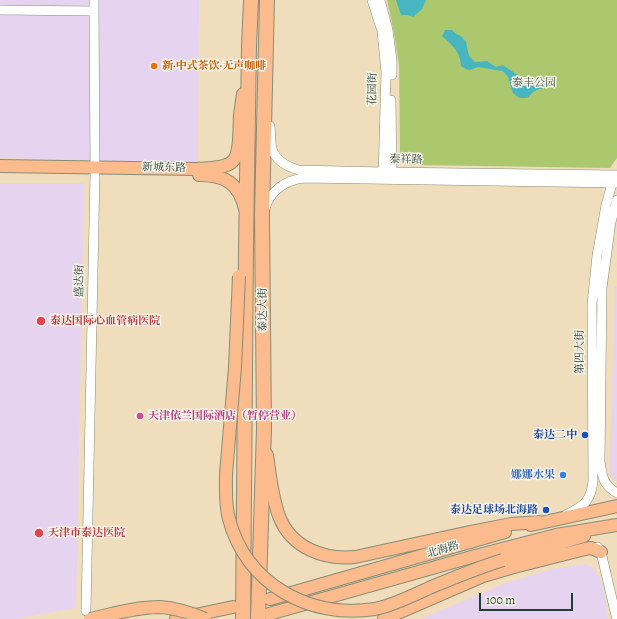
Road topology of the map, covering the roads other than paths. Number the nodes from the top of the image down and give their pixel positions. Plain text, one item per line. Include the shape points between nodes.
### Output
1 (94, 0) edge
2 (251, 0) edge
3 (267, 0) edge
4 (372, 0) edge
5 (380, 0) edge
6 (0, 10) edge
7 (94, 11) junction
8 (249, 69) junction
9 (265, 81) junction
10 (0, 166) edge
11 (95, 171) junction
12 (0, 172) edge
13 (387, 176) junction
14 (616, 177) edge
15 (617, 200) edge
16 (247, 214) junction
17 (262, 214) junction
18 (246, 248) junction
19 (264, 429) junction
20 (617, 493) edge
21 (617, 506) edge
22 (559, 518) junction
23 (539, 522) junction
24 (615, 526) edge
25 (532, 552) junction
26 (601, 552) junction
27 (270, 599) dead end
28 (233, 608) dead end
29 (88, 615) edge
30 (264, 616) edge
31 (616, 617) edge
32 (176, 619) edge
33 (205, 619) edge
34 (243, 619) edge
35 (384, 619) edge

1 - 7 street, 盛达街
2 - 8 highway, 泰达大街
3 - 9 highway, 泰达大街
4 - 13 street, 花园街 via 382,31 386,72
5 - 13 street, 花园街 via 388,30 392,61
6 - 7 street
7 - 11 street, 盛达街
8 - 11 main road, 新城东路 via 234,161 219,167
8 - 16 highway, 泰达大街
9 - 13 street, 泰祥路 via 272,150 283,163 292,168 306,170
9 - 17 highway, 泰达大街
10 - 11 main road, 新城东路
11 - 12 main road, 新城东路
11 - 16 main road, 新城东路 via 217,176 236,187
11 - 29 street, 盛达街
13 - 14 street, 泰祥路
13 - 17 street, 泰祥路 via 296,179 283,185 268,199
14 - 22 street, 第四大街 via 606,205 592,304 592,488 590,496 582,506
15 - 20 street via 610,222 602,288 600,461 605,483
16 - 18 highway, 泰达大街
17 - 19 highway, 泰达大街
18 - 25 main road, bridge via 239,276 226,503 232,532 254,569 273,587 296,601 319,609 346,612 387,606 464,574
18 - 34 highway, 泰达大街
19 - 23 main road via 279,516 284,527 297,541 320,554 337,558 355,557 511,524
19 - 30 highway, 泰达大街
21 - 22 main road, 北海路
22 - 23 main road, 北海路
23 - 27 main road, 北海路
24 - 25 main road
24 - 30 main road, 北海路 via 549,537
25 - 26 street via 590,545 596,546
26 - 31 street
26 - 35 main road via 591,548 585,549 501,570
28 - 32 main road
29 - 33 main road, bridge via 162,607

